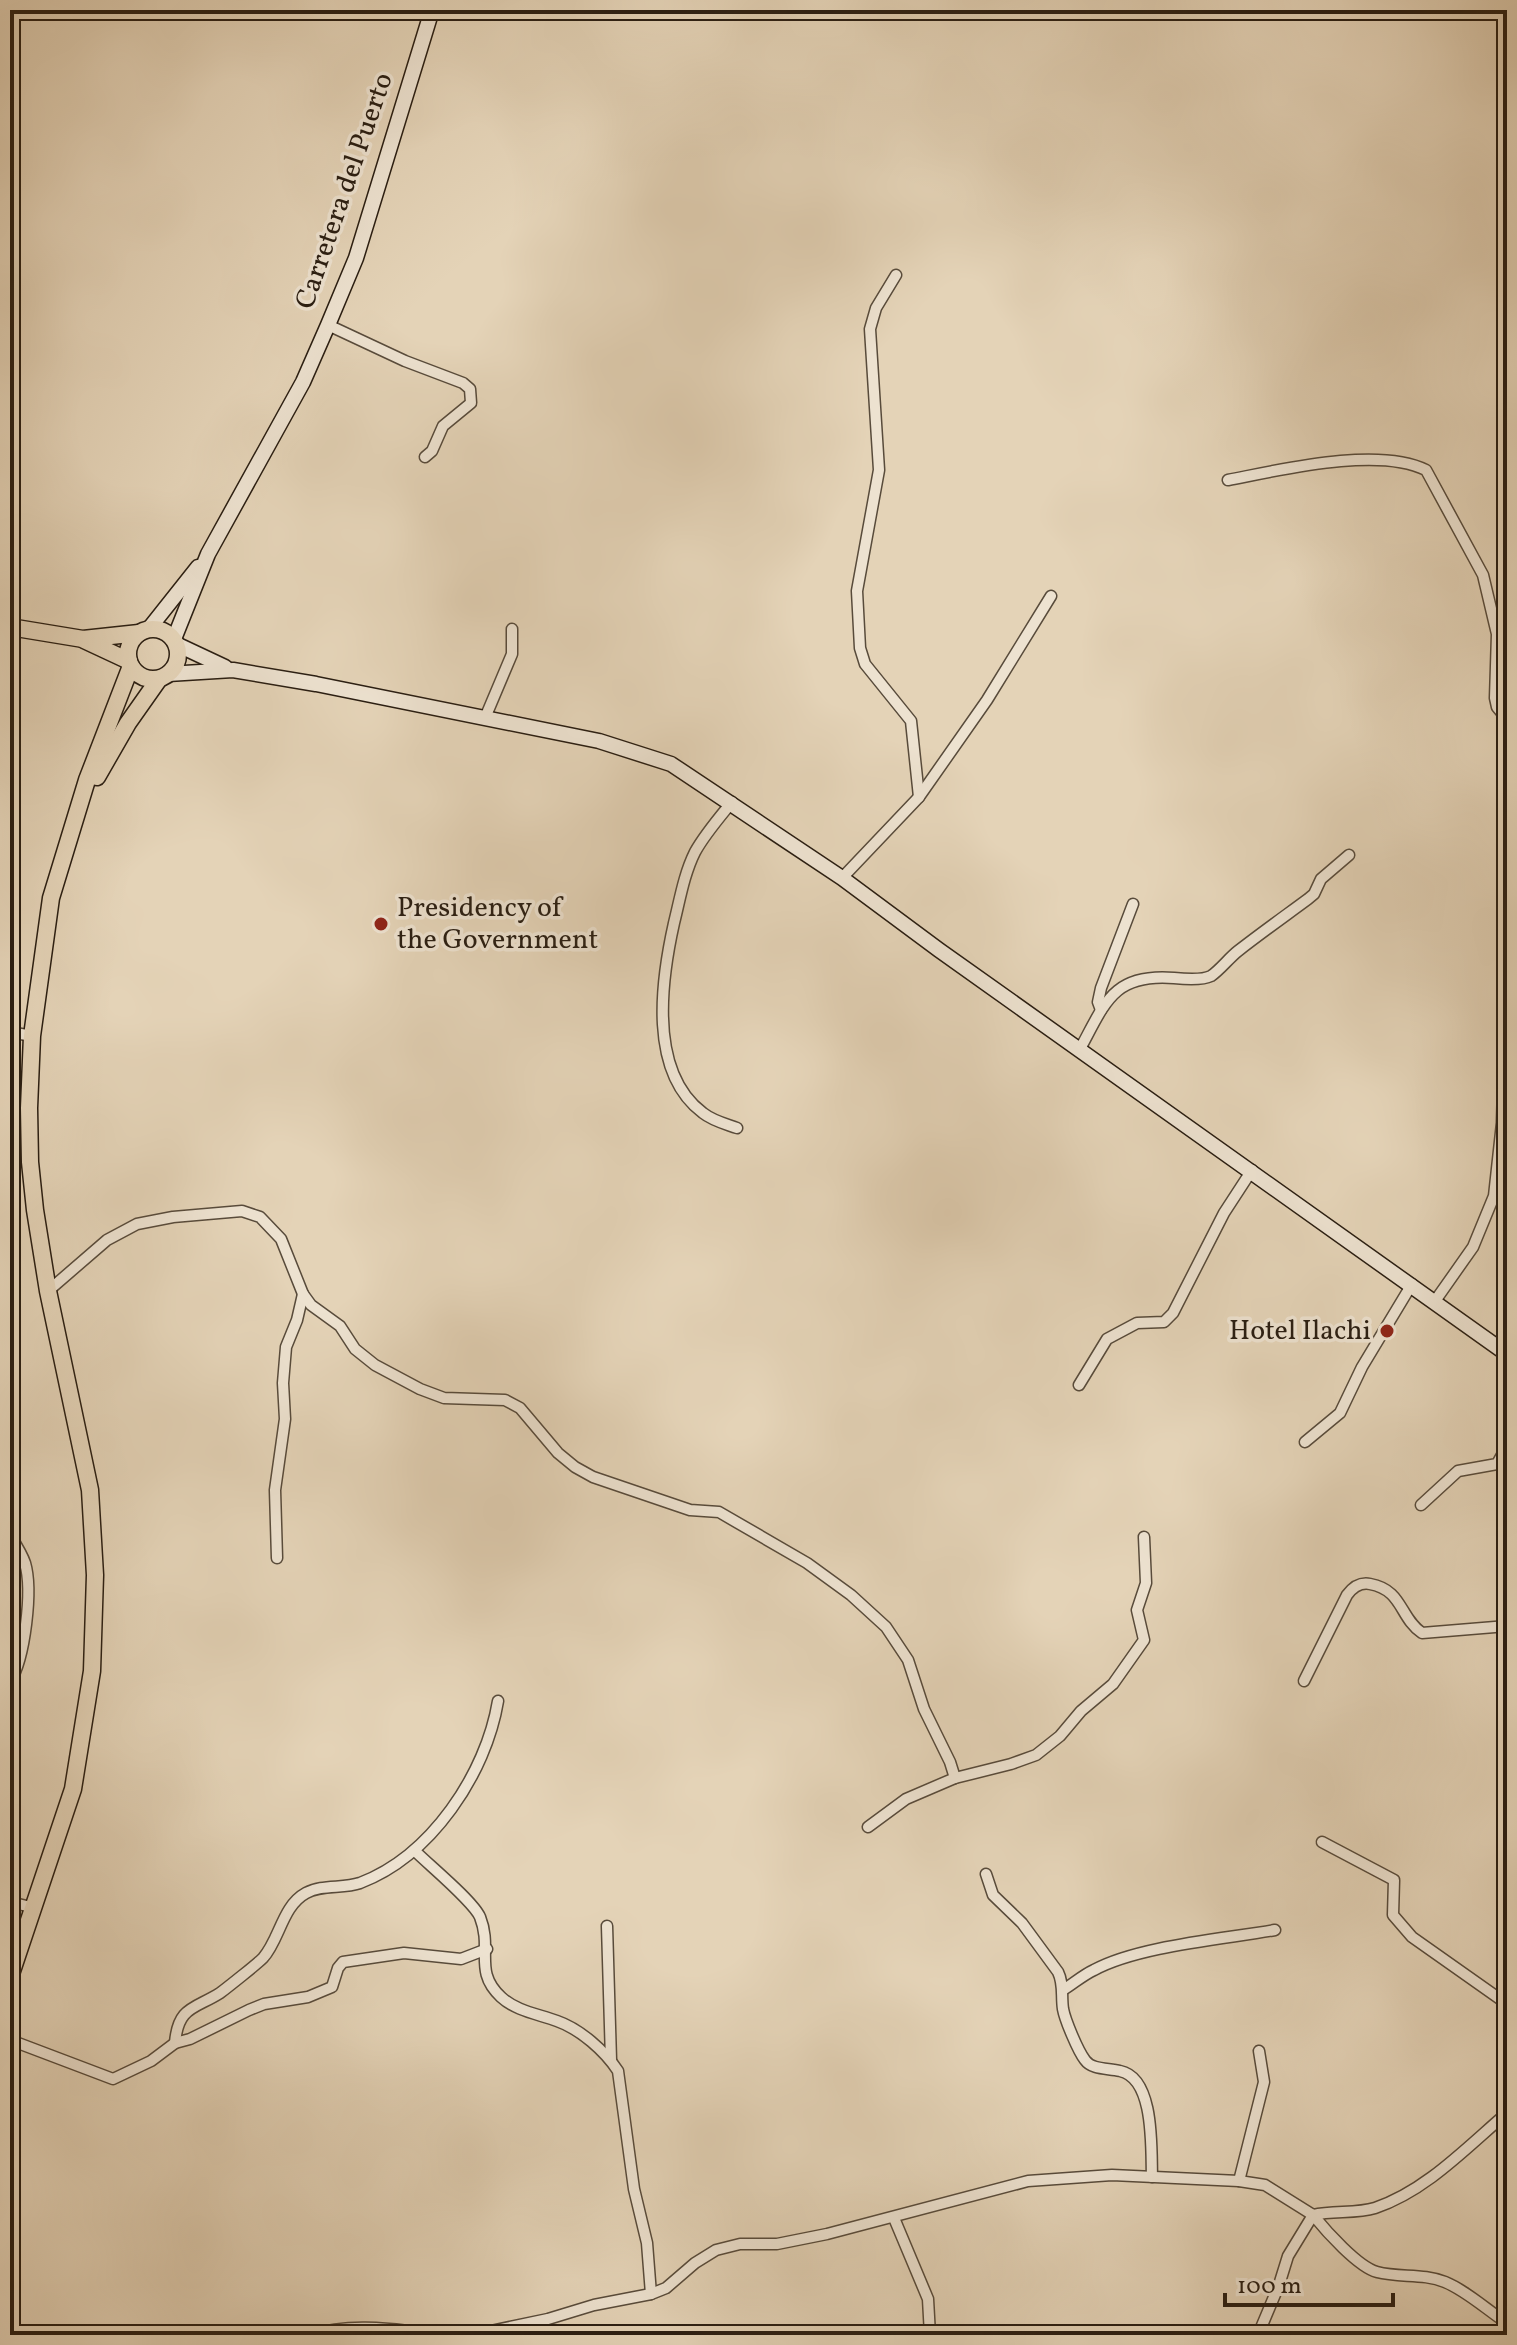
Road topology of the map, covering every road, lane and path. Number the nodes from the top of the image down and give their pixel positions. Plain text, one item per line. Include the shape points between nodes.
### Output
1 (432, 10) edge
2 (896, 275) dead end
3 (328, 325) junction
4 (425, 457) dead end
5 (1228, 480) dead end
6 (208, 554) junction
7 (1051, 596) dead end
8 (10, 627) edge
9 (512, 629) dead end
10 (144, 631) junction
11 (83, 639) junction
12 (175, 641) junction
13 (130, 664) junction
14 (233, 670) junction
15 (163, 676) junction
16 (485, 718) junction
17 (1507, 719) edge
18 (919, 797) junction
19 (732, 802) junction
20 (80, 806) junction
21 (1349, 855) dead end
22 (842, 878) junction
23 (1133, 904) dead end
24 (1507, 942) edge
25 (1101, 1010) junction
26 (10, 1032) edge
27 (32, 1036) junction
28 (1080, 1049) junction
29 (737, 1128) dead end
30 (1252, 1170) junction
31 (1412, 1284) junction
32 (48, 1291) junction
33 (303, 1294) junction
34 (1435, 1301) junction
35 (1507, 1354) edge
36 (1079, 1385) dead end
37 (1305, 1442) dead end
38 (1507, 1446) edge
39 (1421, 1505) dead end
40 (10, 1535) edge
41 (1144, 1537) dead end
42 (277, 1558) dead end
43 (1507, 1626) edge
44 (1304, 1681) dead end
45 (10, 1682) edge
46 (498, 1701) dead end
47 (955, 1778) junction
48 (868, 1827) dead end
49 (1322, 1842) dead end
50 (415, 1851) junction
51 (986, 1874) dead end
52 (10, 1902) edge
53 (35, 1908) junction
54 (607, 1926) dead end
55 (1275, 1930) dead end
56 (487, 1949) junction
57 (10, 1977) edge
58 (1063, 1990) junction
59 (1507, 2004) edge
60 (10, 2040) edge
61 (175, 2043) junction
62 (1259, 2051) dead end
63 (611, 2060) junction
64 (1507, 2113) edge
65 (1152, 2177) junction
66 (1239, 2181) junction
67 (1313, 2215) junction
68 (894, 2218) junction
69 (651, 2294) junction
70 (1507, 2323) edge
71 (311, 2335) edge
72 (447, 2335) edge
73 (472, 2335) edge
74 (930, 2335) edge
75 (1258, 2335) edge

1 - 3 main road, Carretera del Puerto via 356,258
2 - 18 street via 870,329 879,470 857,591 862,658 911,721
3 - 4 street via 470,389 471,403 443,426
3 - 6 main road, Carretera del Puerto via 303,382
5 - 17 street via 1339,460 1402,463 1426,470 1483,575 1497,634 1495,698
6 - 10 main road, Carretera del Puerto
6 - 12 main road, Carretera del Puerto
7 - 18 street
8 - 11 main road
9 - 16 street via 512,654
10 - 11 main road
10 - 12 main road via 162,630
10 - 13 main road via 130,646
11 - 13 main road
12 - 14 main road
12 - 15 main road via 178,660
13 - 15 main road via 146,678
13 - 20 main road
14 - 15 main road
14 - 16 main road
15 - 20 main road via 128,723
16 - 19 main road via 653,757
18 - 22 street
19 - 22 main road
19 - 29 street via 702,840 689,867 662,983 674,1076 703,1113
20 - 27 main road via 51,898
21 - 25 street via 1321,879 1314,894 1210,977 1137,980 1119,988
22 - 28 main road
23 - 25 street via 1101,988
24 - 34 street via 1502,1123 1494,1196 1473,1247
25 - 28 street
26 - 27 street
27 - 32 main road via 30,1162
28 - 30 main road
30 - 31 main road
30 - 36 street via 1173,1313 1164,1322 1137,1323 1107,1339
31 - 34 main road
31 - 37 street via 1340,1413
32 - 33 street via 107,1240 137,1224 242,1211 260,1217 281,1239
32 - 53 main road via 90,1490 95,1575 92,1671 73,1789
33 - 42 street via 286,1347 285,1419 275,1490
33 - 47 street via 375,1365 444,1398 505,1400 520,1408 575,1467 690,1510 719,1512 851,1595 886,1627 908,1660
34 - 35 main road
38 - 39 street via 1497,1464 1458,1471
40 - 45 street via 27,1580 24,1643
41 - 47 street via 1146,1583 1137,1610 1144,1640 1113,1684 1036,1755
43 - 44 street via 1422,1633 1390,1592 1366,1583 1347,1595
46 - 50 street via 488,1741 447,1817
47 - 48 street via 906,1799
49 - 59 street via 1394,1880 1393,1915 1412,1937
50 - 56 street via 476,1911
50 - 61 street via 357,1884 305,1894 280,1924 262,1960 187,2012 176,2027
51 - 58 street via 993,1895 1022,1923 1058,1972
52 - 53 street
53 - 57 main road
54 - 63 street
55 - 58 street via 1130,1957 1095,1969
56 - 61 street via 461,1959 404,1953 343,1962 328,1989 264,2004
56 - 63 street via 485,1978 503,2000 560,2022
58 - 65 street via 1065,2016 1084,2059 1135,2080 1149,2112
60 - 61 street via 113,2079
62 - 66 street via 1264,2082
63 - 69 street via 621,2084
64 - 67 street via 1409,2191 1373,2208
65 - 66 street
65 - 68 street via 1028,2181
66 - 67 street via 1265,2185
67 - 70 street via 1370,2269 1442,2281
67 - 75 street via 1288,2256
68 - 69 street via 777,2244 716,2250
68 - 74 street via 928,2299
69 - 73 street
71 - 72 street via 329,2329

